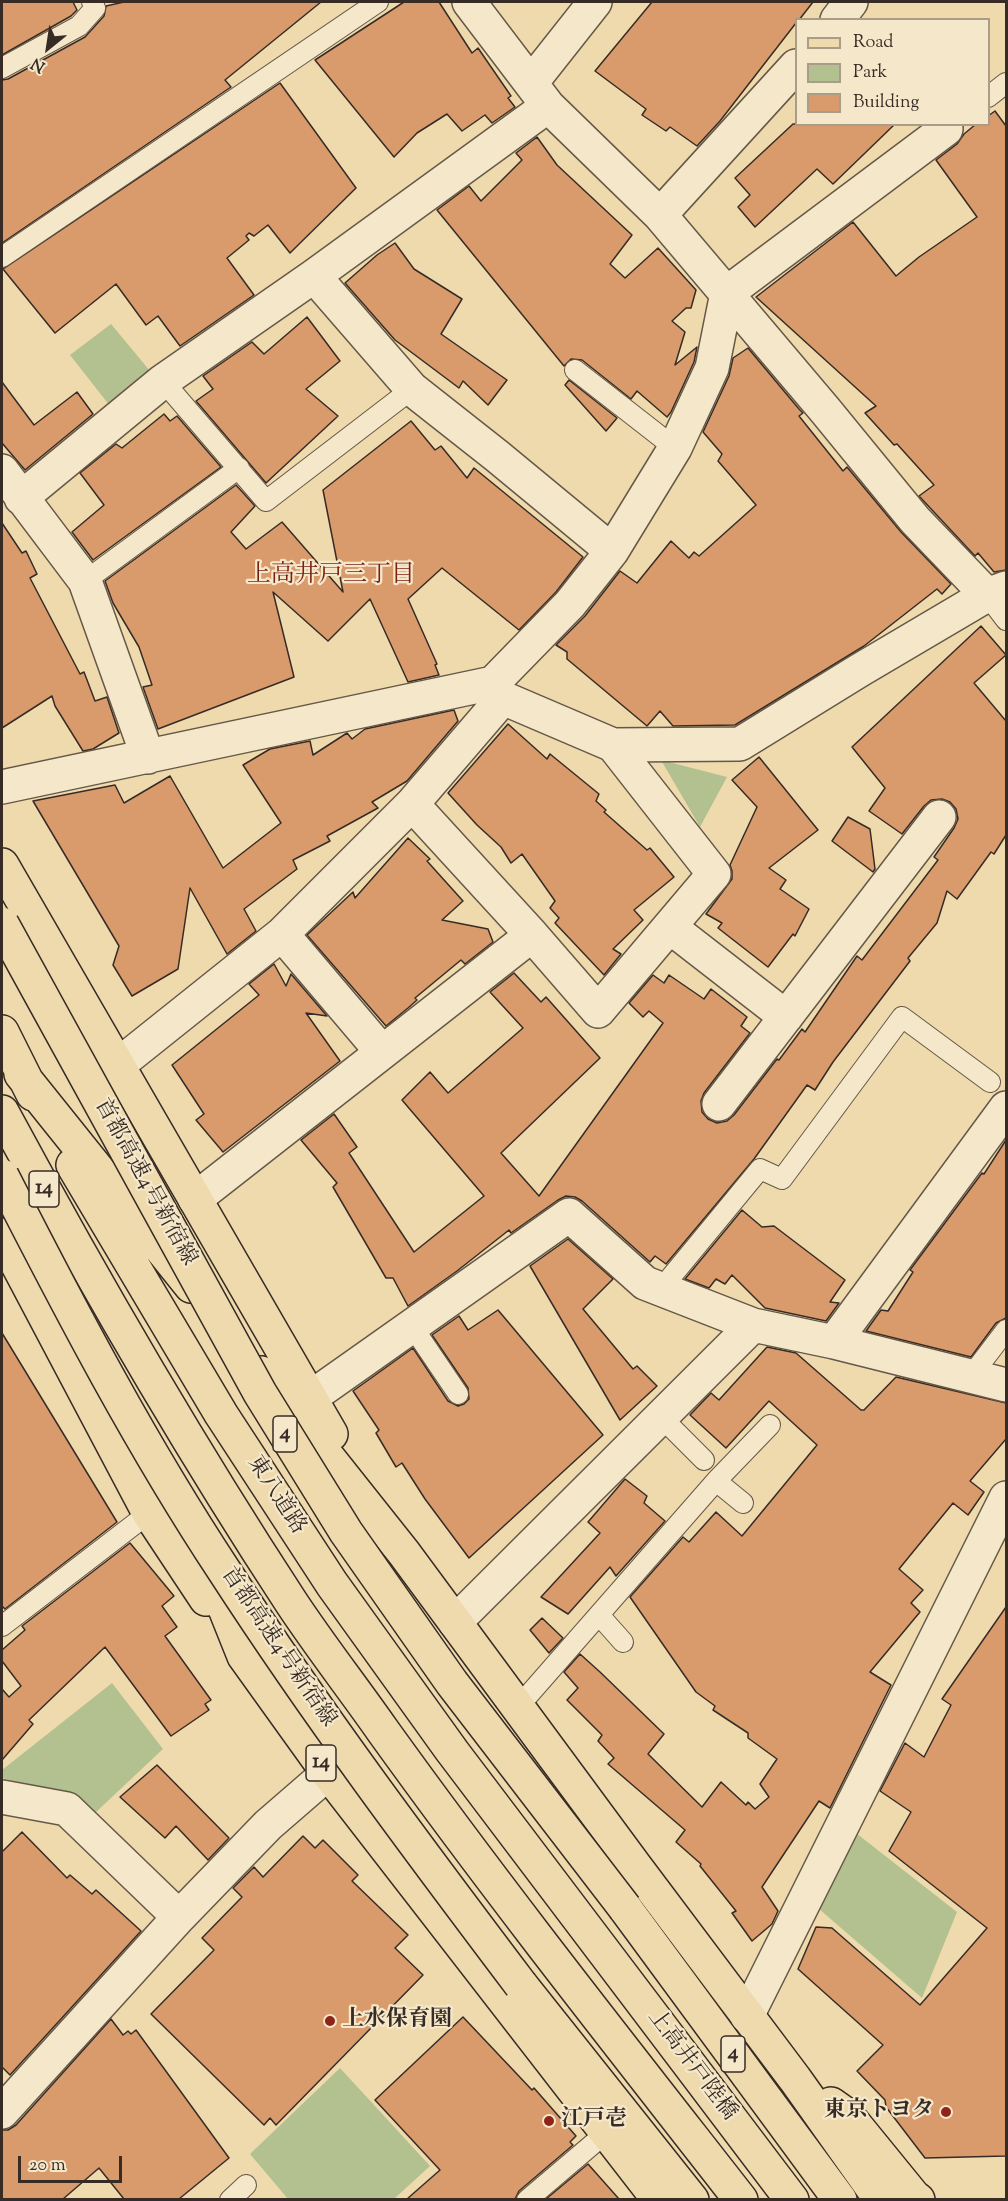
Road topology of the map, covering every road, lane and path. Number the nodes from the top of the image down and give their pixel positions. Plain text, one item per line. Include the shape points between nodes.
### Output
1 (92, 2) edge
2 (378, 2) edge
3 (469, 2) edge
4 (851, 2) edge
5 (589, 4) edge
6 (839, 18) edge
7 (795, 67) edge
8 (2, 68) edge
9 (539, 95) junction
10 (949, 127) edge
11 (660, 215) junction
12 (2, 257) edge
13 (314, 276) junction
14 (727, 293) junction
15 (575, 370) dead end
16 (163, 381) junction
17 (412, 389) junction
18 (675, 448) junction
19 (239, 468) junction
20 (2, 471) edge
21 (21, 498) junction
22 (612, 551) junction
23 (85, 581) junction
24 (1000, 601) edge
25 (498, 691) junction
26 (613, 745) junction
27 (148, 757) junction
28 (2, 787) edge
29 (412, 804) junction
30 (939, 818) dead end
31 (2, 865) edge
32 (2, 924) edge
33 (670, 927) junction
34 (282, 934) junction
35 (532, 935) junction
36 (786, 1017) junction
37 (2, 1032) edge
38 (382, 1052) junction
39 (118, 1065) junction
40 (21, 1074) junction
41 (998, 1095) edge
42 (719, 1104) dead end
43 (2, 1112) edge
44 (2, 1176) edge
45 (195, 1199) junction
46 (2, 1235) edge
47 (86, 1266) junction
48 (661, 1289) junction
49 (753, 1325) junction
50 (412, 1326) junction
51 (1006, 1330) edge
52 (834, 1342) junction
53 (970, 1376) junction
54 (1006, 1385) edge
55 (458, 1394) dead end
56 (310, 1398) junction
57 (661, 1417) junction
58 (770, 1425) dead end
59 (704, 1460) dead end
60 (716, 1481) junction
61 (1006, 1498) edge
62 (743, 1503) dead end
63 (149, 1513) junction
64 (404, 1553) junction
65 (599, 1615) junction
66 (456, 1622) junction
67 (2, 1626) edge
68 (623, 1642) dead end
69 (244, 1656) junction
70 (518, 1707) junction
71 (328, 1773) junction
72 (2, 1797) edge
73 (625, 1908) joint
74 (179, 1917) junction
75 (591, 1932) joint
76 (551, 1956) joint
77 (747, 2016) junction
78 (795, 2079) junction
79 (2, 2112) edge
80 (607, 2132) junction
81 (837, 2138) junction
82 (246, 2185) dead end
83 (230, 2199) edge
84 (527, 2199) edge
85 (659, 2199) edge
86 (692, 2199) edge
87 (741, 2199) edge
88 (792, 2199) edge
89 (840, 2199) edge
90 (853, 2199) edge
91 (881, 2199) edge
92 (918, 2199) edge

1 - 8 lane via 95,8 79,26
2 - 12 lane
3 - 9 street
4 - 6 street
5 - 9 street
7 - 11 street
9 - 11 street
9 - 13 street
10 - 14 street
11 - 14 street
13 - 16 street
13 - 17 street
14 - 18 street via 711,368
14 - 24 street via 915,519
15 - 18 lane
16 - 19 lane
16 - 21 street
17 - 19 lane via 266,501
17 - 22 street
18 - 22 street
19 - 23 lane
20 - 21 street
21 - 23 street
22 - 25 street
23 - 27 street
24 - 26 street via 860,670 740,744
25 - 26 street
25 - 27 street
25 - 29 street
26 - 33 street via 714,874
27 - 28 street
29 - 34 street
29 - 35 street
30 - 36 street
31 - 39 main road
32 - 73 main road, 首都高速4号新宿線 / 4, bridge via 260,1393 340,1522 452,1683
33 - 35 street via 598,1011
33 - 36 street
34 - 38 street
34 - 39 street
35 - 38 street
36 - 42 street
37 - 40 main road, 東八道路 / 14
38 - 45 street
39 - 45 main road
40 - 64 main road
40 - 75 main road, 東八道路 / 14 via 215,1404 332,1584 452,1751
41 - 48 lane via 902,1017 782,1179 760,1168
41 - 52 street
43 - 47 main road, 東八道路 / 14
44 - 86 main road, 首都高速4号新宿線, bridge via 117,1396 224,1571 369,1783 521,1985
45 - 56 main road
46 - 63 main road
47 - 69 main road, 14
47 - 76 main road, 東八道路 / 14 via 187,1437 293,1604
48 - 49 street
48 - 50 street via 645,1283 569,1215
49 - 52 street
49 - 57 street
50 - 55 lane
50 - 56 street
51 - 53 lane
52 - 53 street
53 - 54 street
56 - 64 main road
57 - 59 lane
57 - 66 street
58 - 60 lane
60 - 62 lane
60 - 65 lane
61 - 77 street
63 - 67 lane
63 - 69 main road
64 - 66 main road
65 - 68 lane
65 - 70 lane
66 - 70 main road
69 - 71 main road, 14
70 - 77 main road
71 - 74 street via 268,1825
71 - 80 main road, 14
72 - 74 street via 67,1809
73 - 89 main road, 上高井戸陸橋 / 4
74 - 79 street
75 - 88 main road, 上高井戸陸橋 / 14
76 - 87 main road, 上高井戸陸橋 / 14
77 - 78 main road
78 - 81 main road
78 - 92 main road via 848,2116
80 - 84 lane
80 - 85 main road, 14
81 - 90 main road
81 - 91 main road
82 - 83 lane

